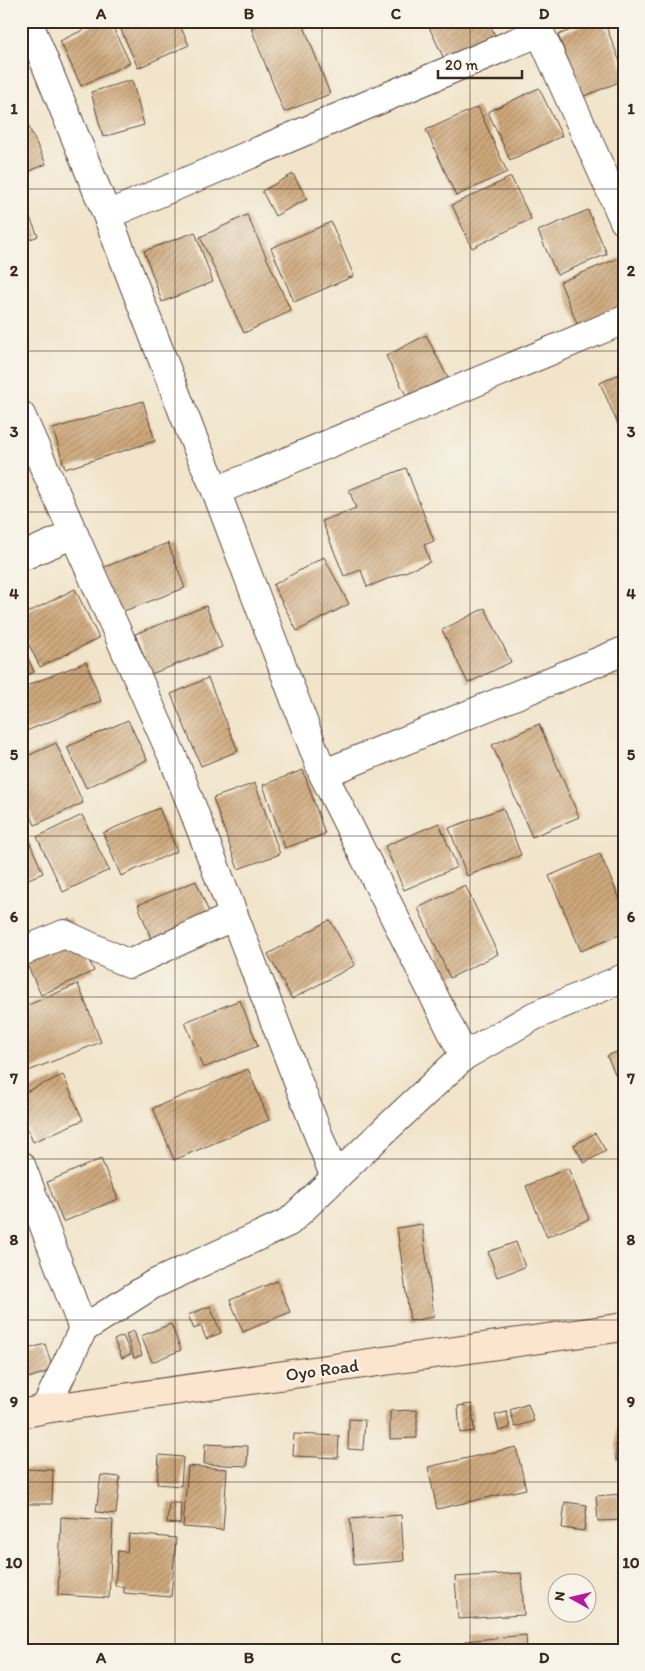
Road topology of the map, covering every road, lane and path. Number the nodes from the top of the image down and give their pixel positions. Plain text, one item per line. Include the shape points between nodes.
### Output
1 (28, 21) edge
2 (538, 27) edge
3 (108, 215) junction
4 (624, 221) edge
5 (624, 320) edge
6 (21, 415) edge
7 (216, 491) junction
8 (74, 534) junction
9 (21, 556) edge
10 (624, 651) edge
11 (323, 774) junction
12 (234, 916) junction
13 (21, 952) edge
14 (624, 978) edge
15 (464, 1056) junction
16 (21, 1165) edge
17 (335, 1178) junction
18 (624, 1327) edge
19 (83, 1329) junction
20 (33, 1411) edge

1 - 3 street
2 - 3 street
2 - 4 street
3 - 7 street
5 - 7 street
6 - 8 street
7 - 11 street
8 - 9 street
8 - 12 street via 174,760
10 - 11 street
11 - 15 street
12 - 13 street via 129,964 64,934
12 - 17 street
14 - 15 street via 534,1016
15 - 17 street
16 - 19 street
17 - 19 street via 289,1222 152,1285
18 - 20 street, Oyo Road
19 - 20 street

